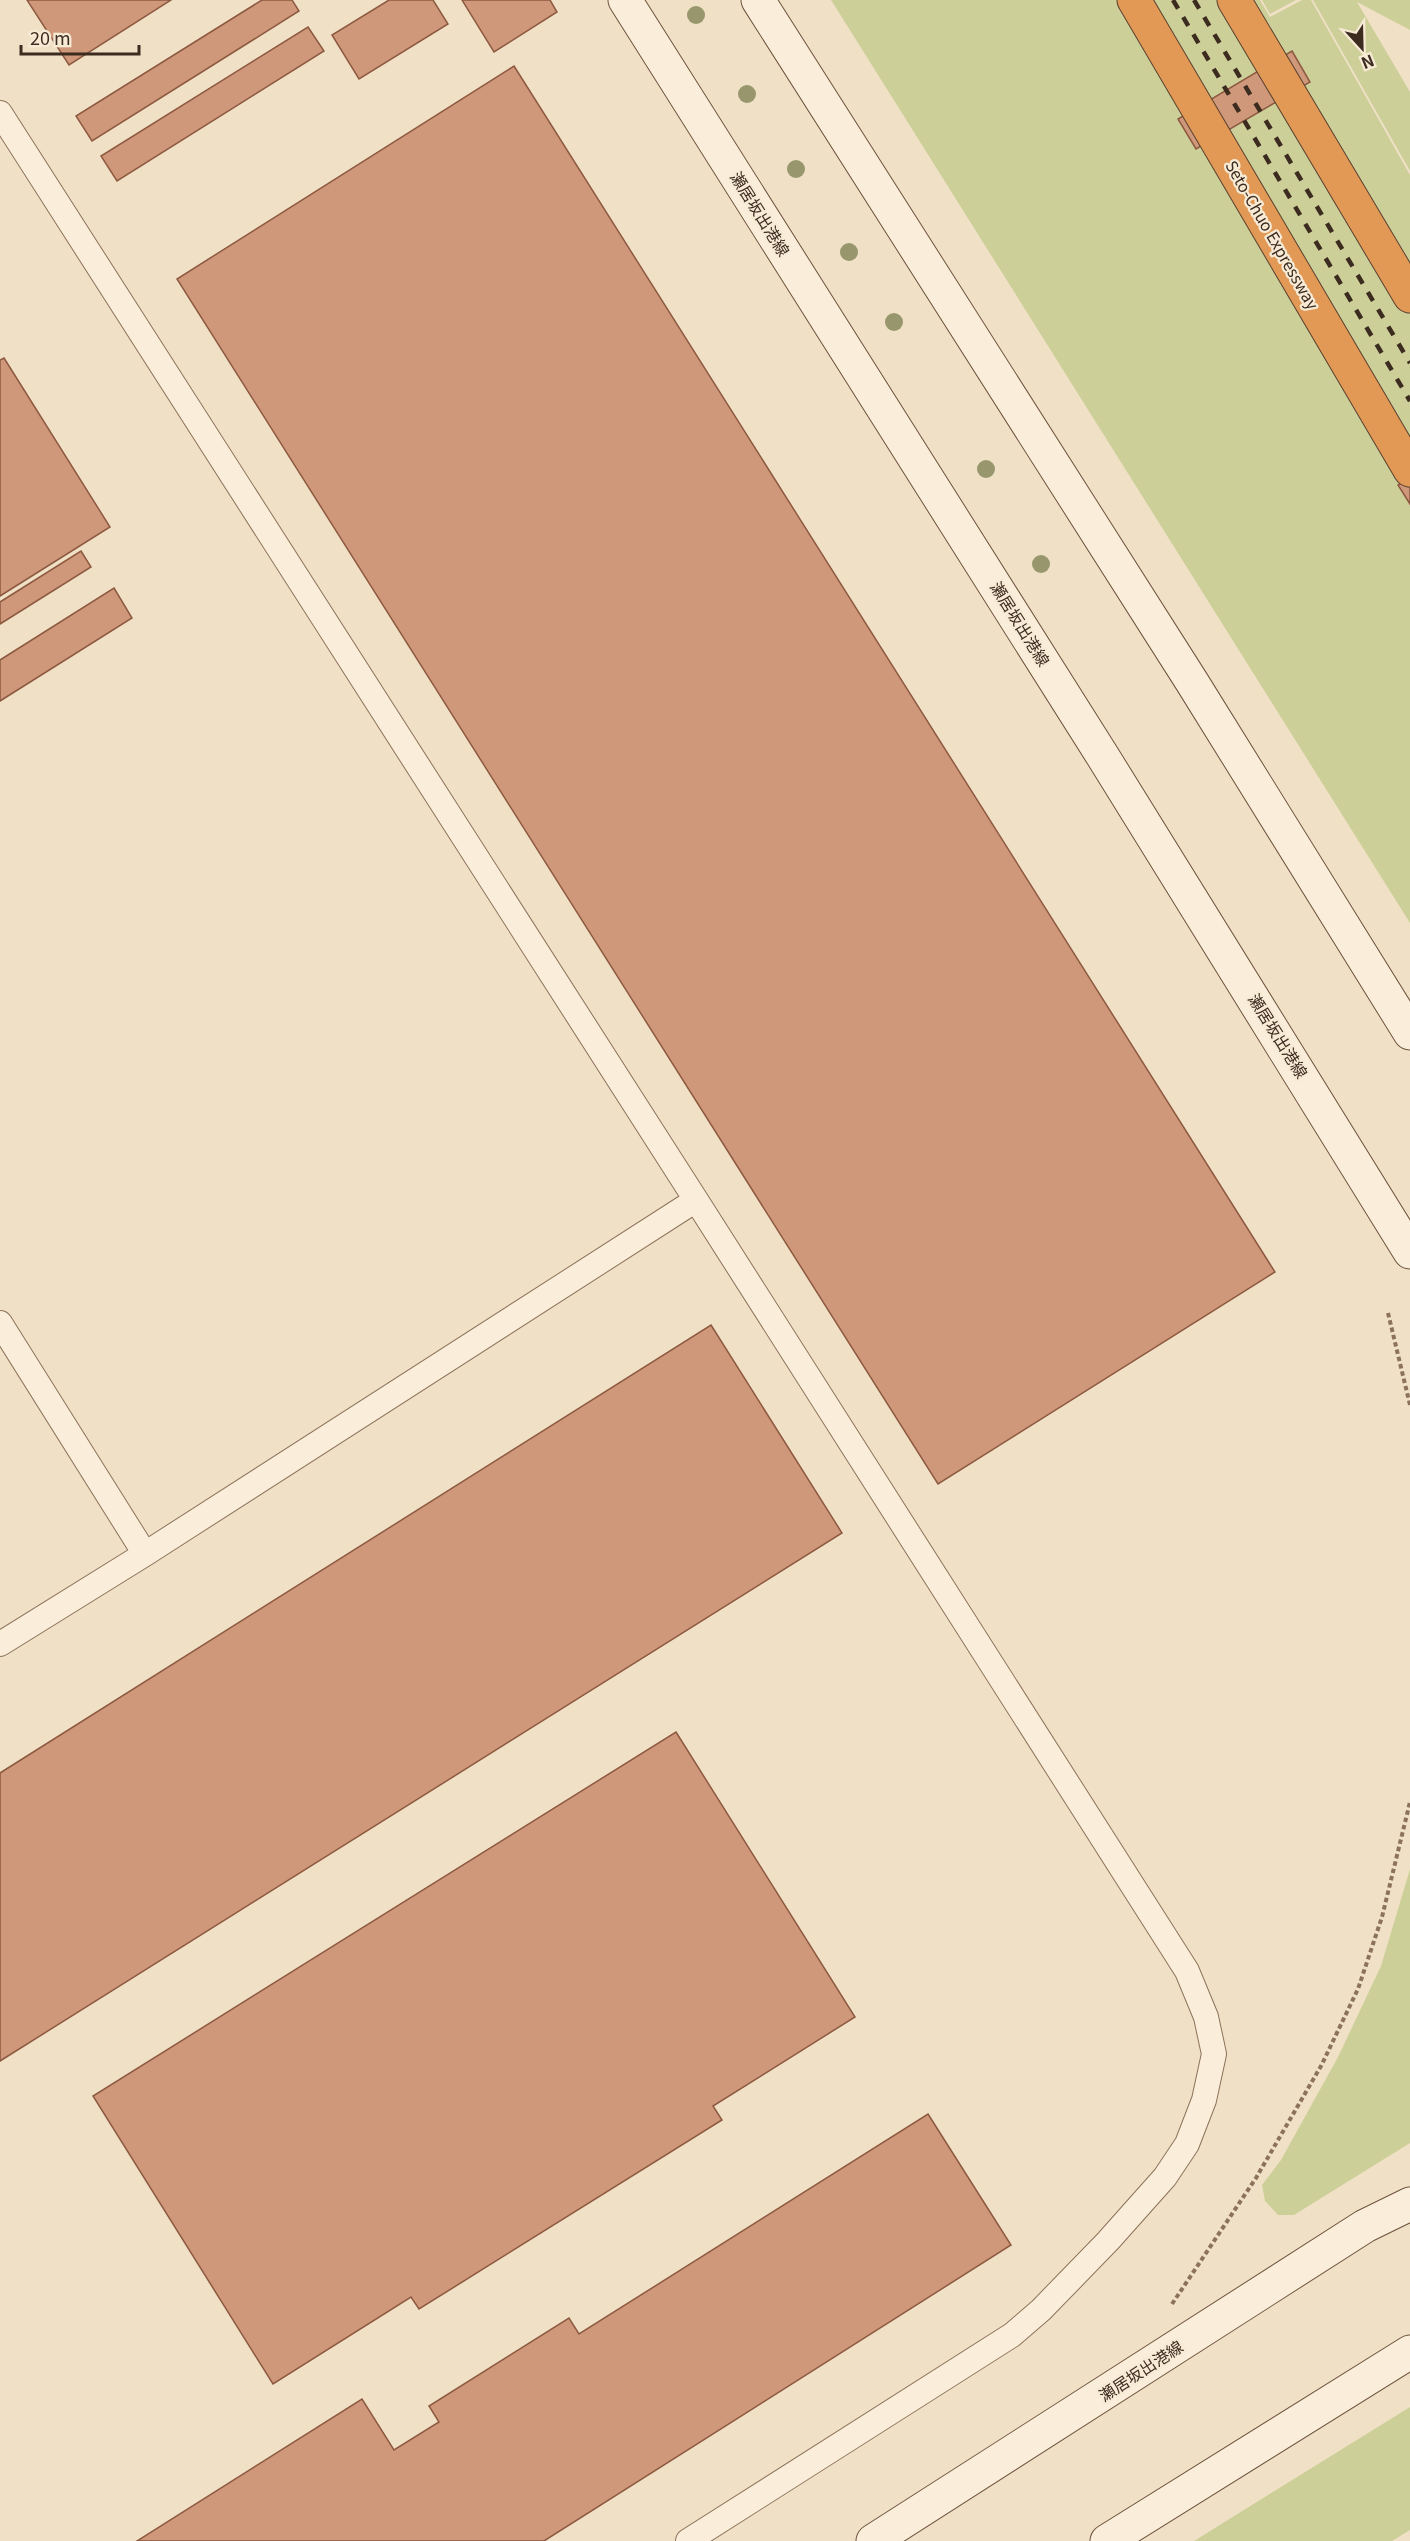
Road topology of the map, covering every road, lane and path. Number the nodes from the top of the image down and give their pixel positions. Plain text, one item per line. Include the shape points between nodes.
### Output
1 (625, 0) edge
2 (758, 0) edge
3 (1134, 0) edge
4 (1234, 0) edge
5 (0, 113) edge
6 (1410, 296) edge
7 (1410, 470) edge
8 (1410, 1033) edge
9 (696, 1200) junction
10 (1410, 1252) edge
11 (1388, 1313) dead end
12 (0, 1323) edge
13 (1410, 1405) edge
14 (145, 1554) junction
15 (0, 1644) edge
16 (1410, 1802) edge
17 (1410, 2204) edge
18 (1171, 2305) dead end
19 (1410, 2352) edge
20 (688, 2541) edge
21 (873, 2541) edge
22 (1107, 2541) edge

1 - 10 main road, 瀬居坂出港線 via 1102,755
2 - 8 main road
3 - 7 highway, Seto-Chuo Expressway
4 - 6 highway
5 - 9 lane
9 - 14 lane
9 - 20 lane via 1187,1971 1206,2017 1214,2054 1204,2100 1187,2144 1165,2177 1041,2310 1012,2335
11 - 13 path
12 - 14 lane
14 - 15 lane
16 - 18 path via 1382,1917 1358,1989 1321,2066 1262,2168
17 - 21 main road, 瀬居坂出港線 via 1365,2226
19 - 22 main road

